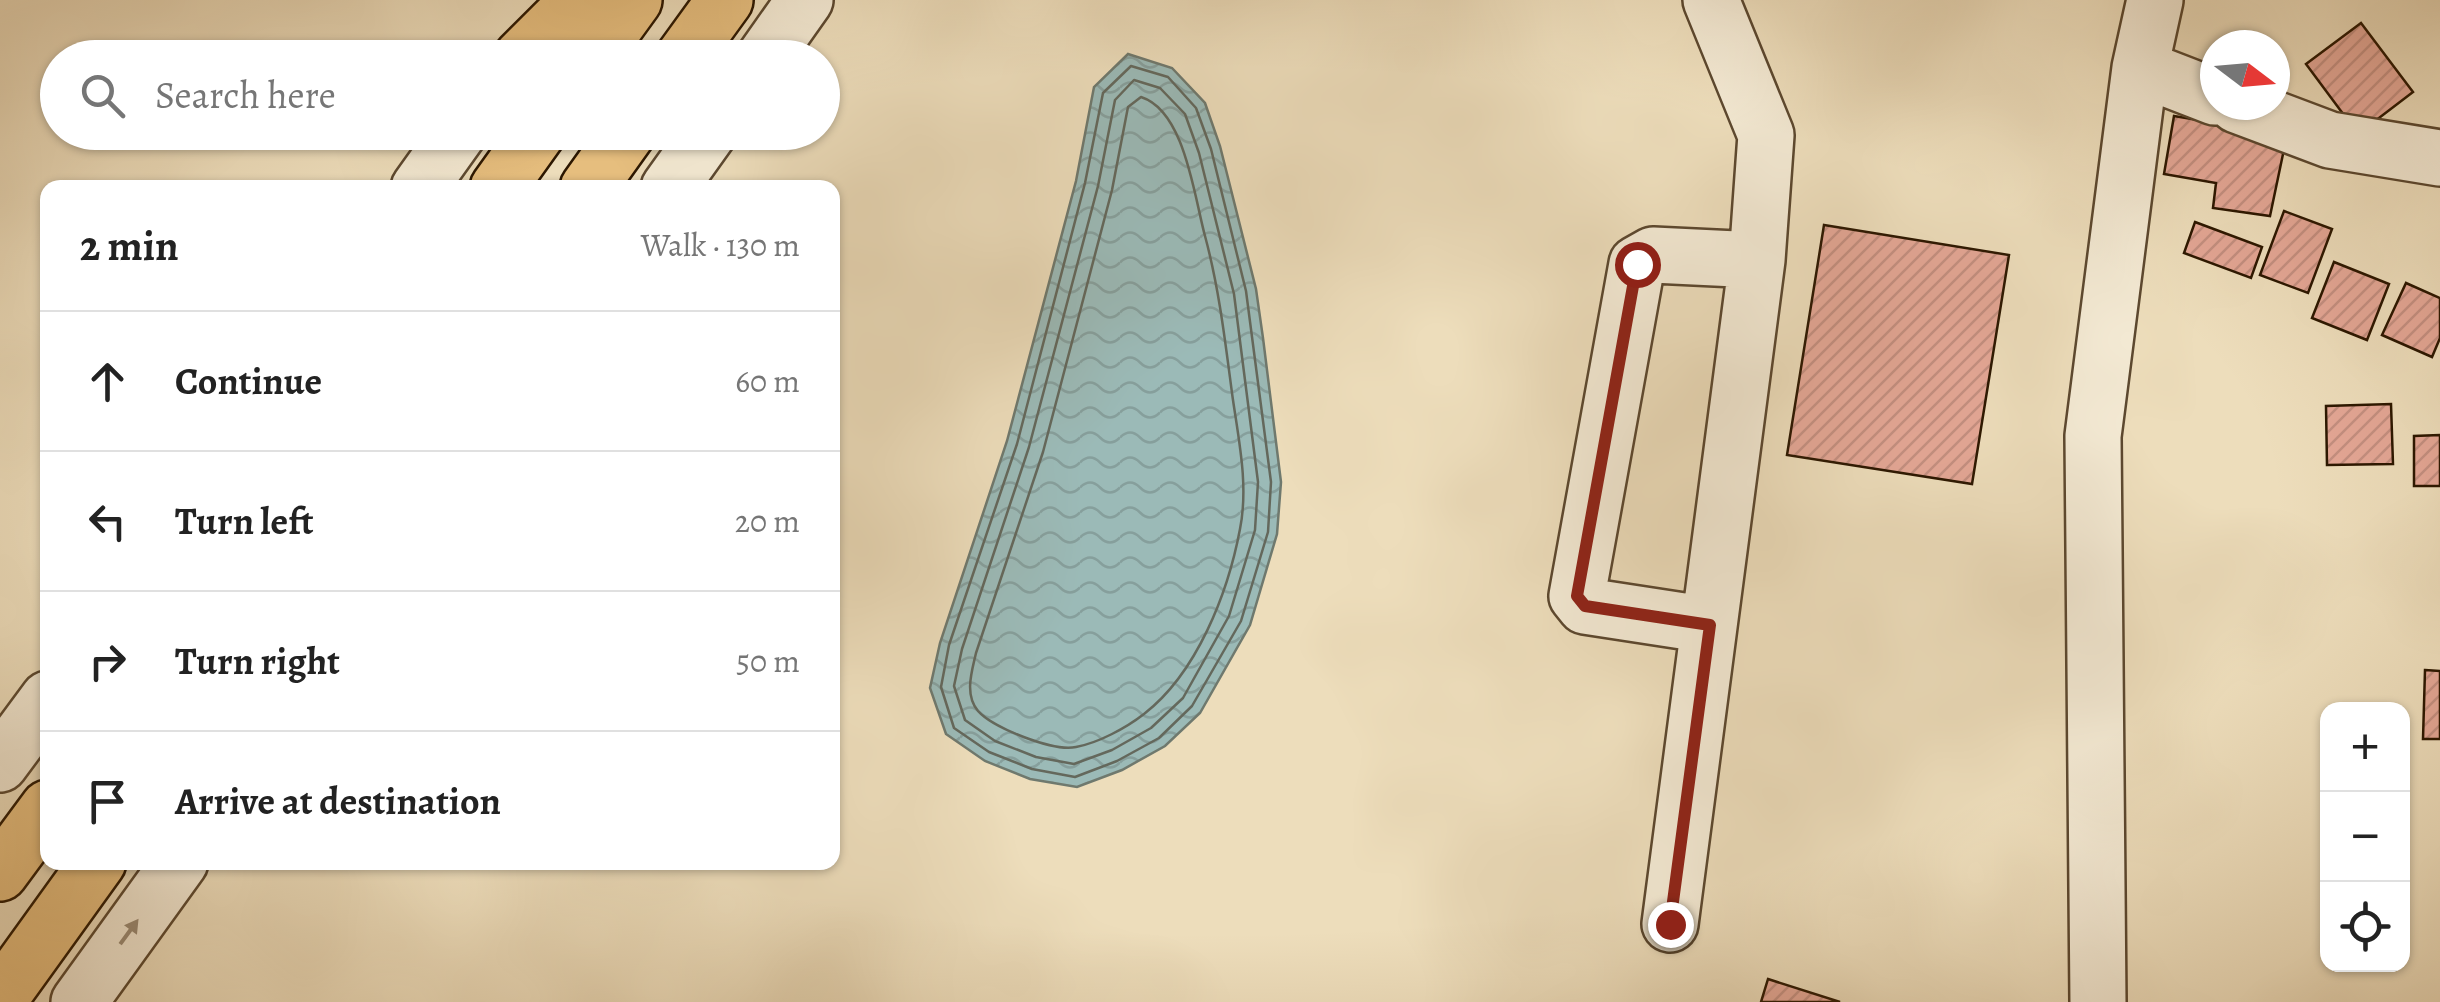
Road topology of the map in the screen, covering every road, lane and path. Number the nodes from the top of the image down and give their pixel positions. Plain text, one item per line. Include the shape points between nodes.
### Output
1 (555, 0) edge
2 (579, 0) edge
3 (634, 0) edge
4 (724, 0) edge
5 (806, 0) edge
6 (1710, 0) edge
7 (2155, 0) edge
8 (526, 40) edge
9 (539, 40) edge
10 (605, 40) edge
11 (696, 40) edge
12 (777, 40) edge
13 (2140, 68) junction
14 (2200, 91) edge
15 (2277, 120) edge
16 (446, 150) edge
17 (525, 150) edge
18 (615, 150) edge
19 (696, 150) edge
20 (2440, 158) edge
21 (425, 180) edge
22 (504, 180) edge
23 (594, 180) edge
24 (676, 180) edge
25 (1757, 260) junction
26 (1710, 625) junction
27 (40, 710) edge
28 (0, 764) edge
29 (40, 819) edge
30 (92, 870) edge
31 (174, 870) edge
32 (0, 873) edge
33 (1670, 924) dead end
34 (0, 998) edge
35 (79, 1002) edge
36 (2098, 1002) edge

1 - 8 street
2 - 9 highway
3 - 10 highway
4 - 11 highway
5 - 12 street
6 - 25 street via 1766,135
7 - 13 street
13 - 14 street
13 - 36 street via 2093,436
15 - 20 street via 2330,140
16 - 21 street
17 - 22 highway
18 - 23 highway
19 - 24 street
25 - 26 street
25 - 26 street via 1653,255 1637,264 1577,596 1585,606
26 - 33 street
27 - 28 street
29 - 32 highway
30 - 34 highway
35 -> 31 street

